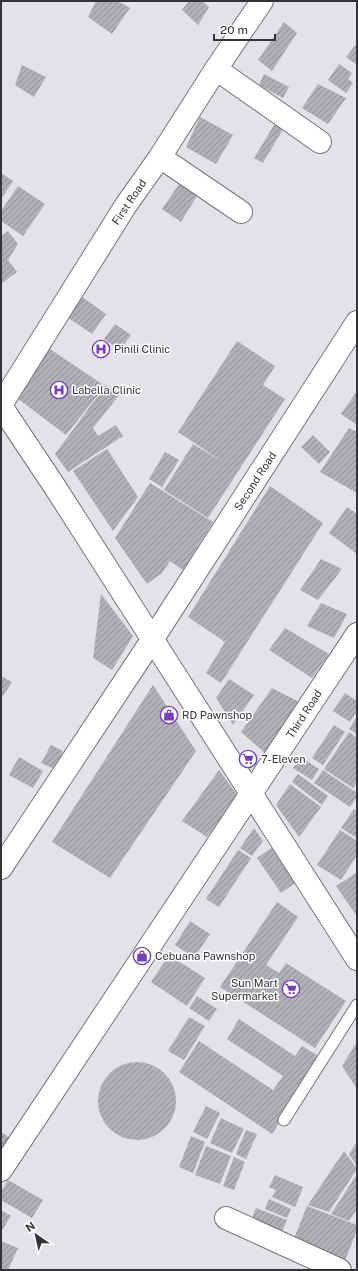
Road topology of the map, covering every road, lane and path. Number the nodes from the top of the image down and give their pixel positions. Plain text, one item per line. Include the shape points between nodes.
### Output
1 (262, 1) edge
2 (216, 69) junction
3 (320, 142) dead end
4 (160, 158) junction
5 (241, 212) dead end
6 (357, 322) edge
7 (1, 406) edge
8 (357, 634) edge
9 (152, 640) junction
10 (252, 795) junction
11 (1, 868) edge
12 (356, 954) edge
13 (357, 1005) edge
14 (284, 1120) dead end
15 (1, 1170) edge
16 (226, 1218) dead end
17 (340, 1270) edge

1 - 2 street, First Road
2 - 3 street
2 - 4 street, First Road
4 - 5 street
4 - 7 street, First Road via 126,206
6 - 9 street, Second Road
7 - 9 street
8 - 10 street, Third Road
9 - 10 street
9 - 11 street, Second Road
10 - 12 street
10 - 15 street, Third Road
13 - 14 lane
16 - 17 street

